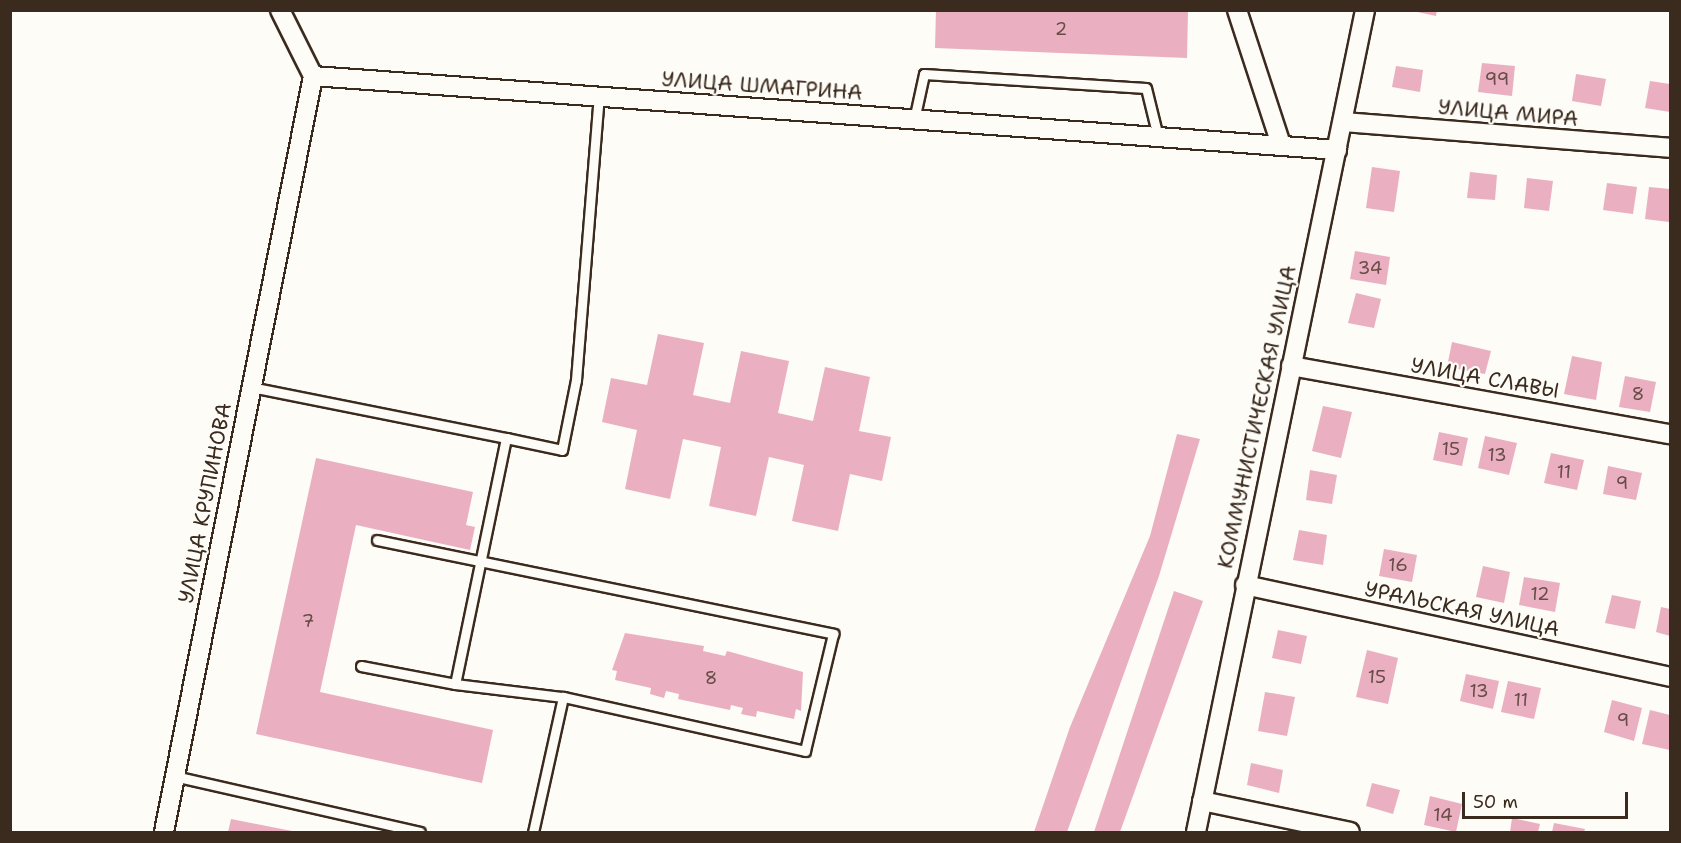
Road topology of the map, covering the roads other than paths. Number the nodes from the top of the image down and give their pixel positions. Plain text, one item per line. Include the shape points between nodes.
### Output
1 (280, 10) edge
2 (1237, 10) edge
3 (1365, 10) edge
4 (314, 76) junction
5 (599, 97) junction
6 (914, 120) junction
7 (1343, 122) junction
8 (1158, 137) junction
9 (1281, 145) junction
10 (1671, 148) edge
11 (1337, 150) junction
12 (1291, 366) junction
13 (251, 387) junction
14 (1671, 434) edge
15 (506, 438) junction
16 (377, 540) dead end
17 (480, 562) junction
18 (1245, 585) junction
19 (361, 666) dead end
20 (1671, 677) edge
21 (455, 684) junction
22 (563, 697) junction
23 (174, 776) junction
24 (1202, 801) junction
25 (164, 832) edge
26 (420, 832) edge
27 (533, 832) edge
28 (1196, 832) edge
29 (1350, 832) edge

1 - 4 street
2 - 9 street
3 - 7 street, КОММУНИСТИЧЕСКАЯ УЛИЦА
4 - 5 street, УЛИЦА ШМАГРИНА
4 - 13 street, УЛИЦА КРУПИНОВА
5 - 6 street, УЛИЦА ШМАГРИНА
5 - 15 lane via 576,380 562,450
6 - 8 street, УЛИЦА ШМАГРИНА
6 - 8 lane via 924,74 1146,88
7 - 10 street, УЛИЦА МИРА
7 - 11 street, КОММУНИСТИЧЕСКАЯ УЛИЦА
8 - 9 street, УЛИЦА ШМАГРИНА
9 - 11 street, УЛИЦА ШМАГРИНА
11 - 12 street, КОММУНИСТИЧЕСКАЯ УЛИЦА
12 - 14 street, УЛИЦА СЛАВЫ
12 - 18 street, КОММУНИСТИЧЕСКАЯ УЛИЦА
13 - 15 lane
13 - 23 street, УЛИЦА КРУПИНОВА
15 - 17 lane
16 - 17 lane
17 - 21 lane
17 - 22 lane via 833,634 805,751
18 - 20 street, УРАЛЬСКАЯ УЛИЦА
18 - 24 street, КОММУНИСТИЧЕСКАЯ УЛИЦА
19 - 21 lane
21 - 22 lane
22 - 27 lane
23 - 25 street, УЛИЦА КРУПИНОВА
23 - 26 lane
24 - 28 street, КОММУНИСТИЧЕСКАЯ УЛИЦА
24 - 29 street

